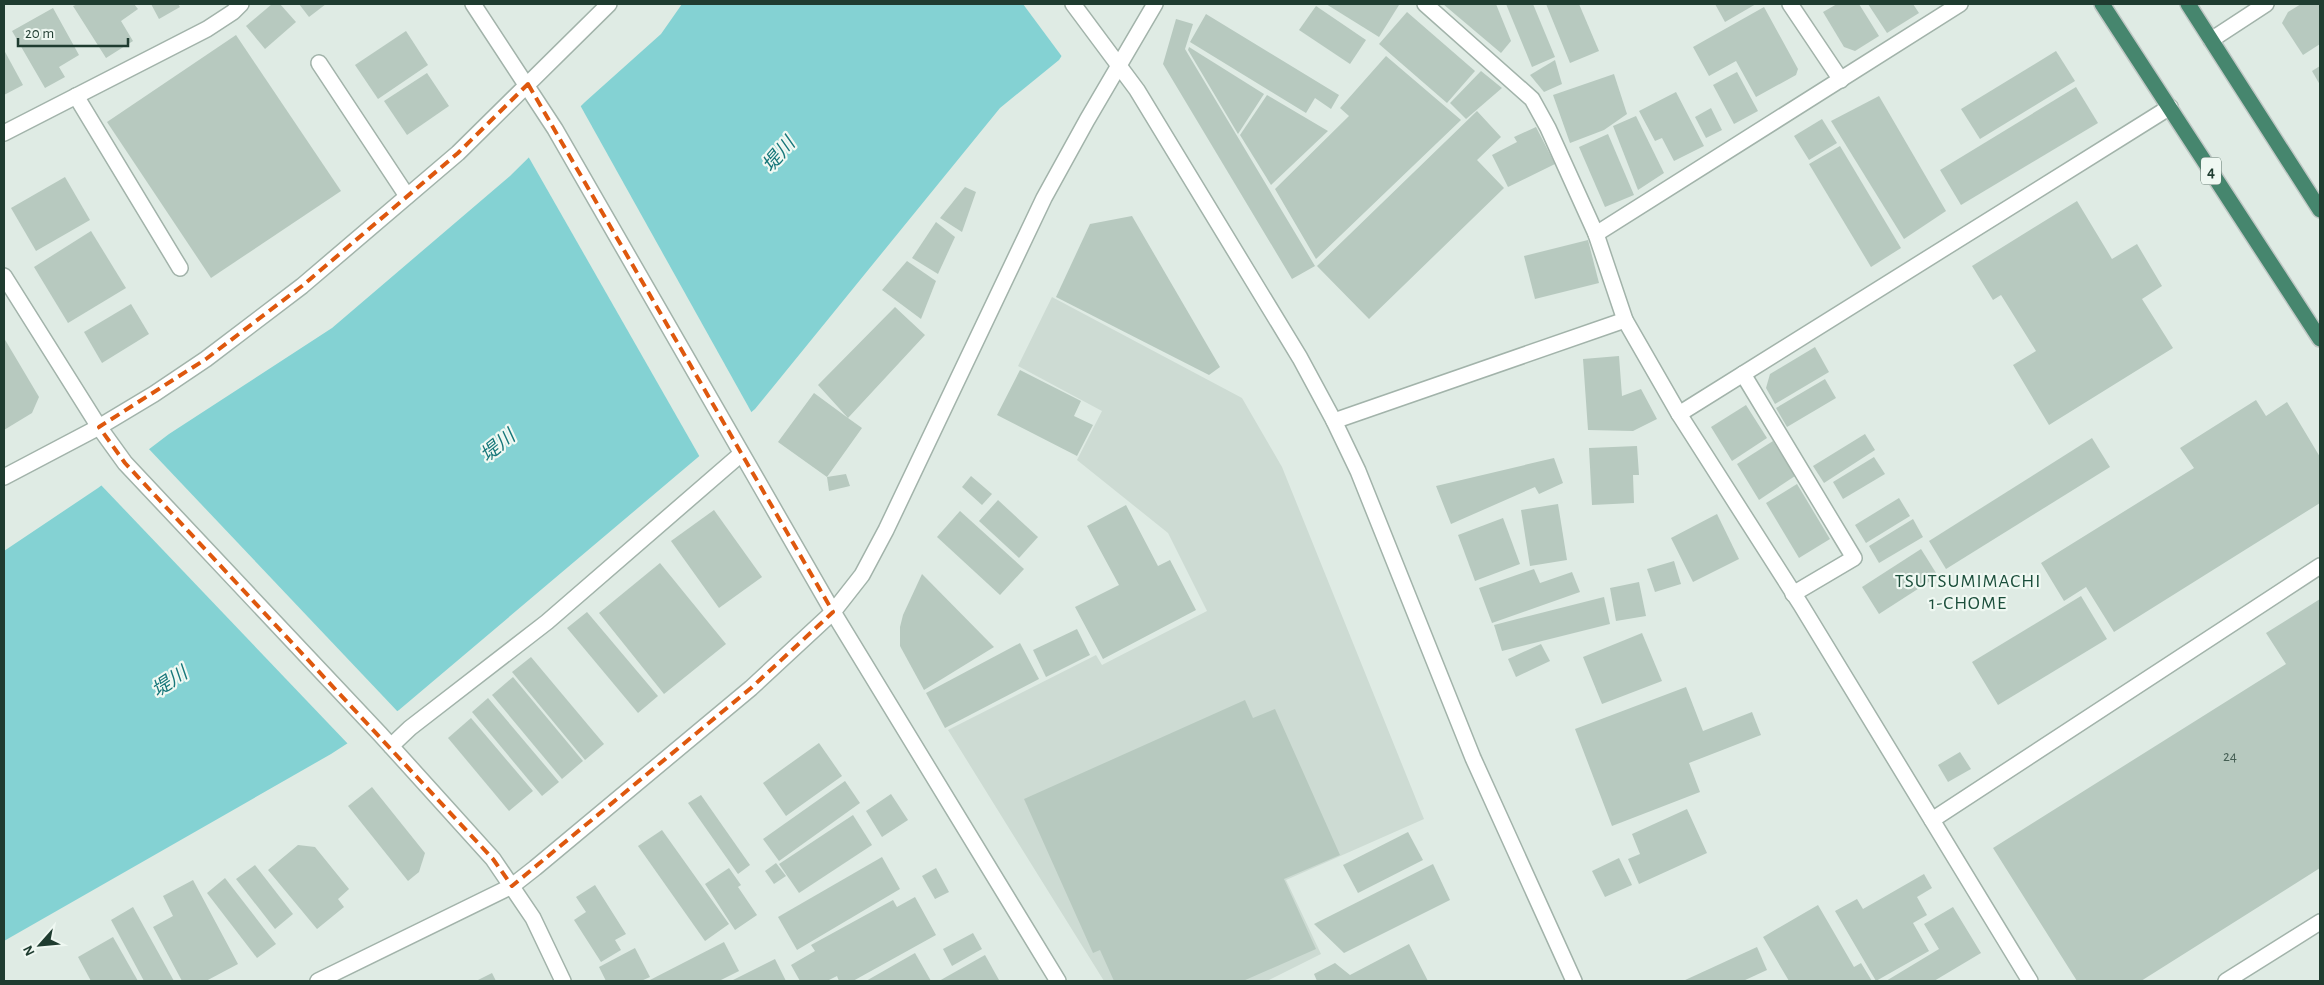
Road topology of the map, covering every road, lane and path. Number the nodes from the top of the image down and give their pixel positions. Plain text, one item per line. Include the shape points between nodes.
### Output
1 (241, 4) edge
2 (473, 4) edge
3 (609, 4) edge
4 (1073, 4) edge
5 (1155, 4) edge
6 (1425, 4) edge
7 (1790, 4) edge
8 (1960, 4) edge
9 (2102, 4) edge
10 (2188, 4) edge
11 (2266, 4) edge
12 (2211, 40) junction
13 (319, 64) dead end
14 (1119, 66) junction
15 (1842, 80) junction
16 (528, 84) junction
17 (76, 96) junction
18 (2170, 108) junction
19 (4, 133) edge
20 (407, 196) junction
21 (2320, 210) edge
22 (1596, 234) junction
23 (180, 268) dead end
24 (4, 276) edge
25 (1625, 320) junction
26 (2320, 338) edge
27 (1743, 374) junction
28 (1679, 414) junction
29 (1334, 421) junction
30 (99, 427) junction
31 (738, 448) junction
32 (4, 477) edge
33 (2320, 566) edge
34 (1793, 594) junction
35 (833, 612) junction
36 (391, 746) junction
37 (1932, 820) junction
38 (512, 886) junction
39 (2320, 922) edge
40 (318, 981) edge
41 (563, 981) edge
42 (1058, 981) edge
43 (1574, 981) edge
44 (2030, 981) edge
45 (2226, 981) edge

1 - 17 street via 207,29
2 - 16 street
3 - 16 street
4 - 14 street
5 - 14 street
6 - 22 street via 1532,99
7 - 15 street
8 - 15 street
9 - 18 highway, 4
10 - 12 highway
11 - 12 street
12 - 21 highway
13 - 20 street
14 - 29 street via 1137,90 1300,358
14 - 35 street via 1036,214 886,530 862,575
15 - 22 street
16 - 20 street via 458,153
16 - 31 street
17 - 19 street
17 - 23 street
18 - 26 highway, 4
18 - 27 street
20 - 30 street via 302,286 206,359
22 - 25 street
24 - 30 street
25 - 28 street
25 - 29 street
27 - 28 street
27 - 34 street via 1854,558
28 - 34 street
29 - 43 street via 1358,471 1469,750
30 - 32 street
30 - 36 street via 125,463
31 - 35 street
31 - 36 street via 546,622
33 - 37 street
34 - 37 street
35 - 38 street via 744,694
35 - 42 street
36 - 38 street via 493,858
37 - 44 street
38 - 40 street
38 - 41 street via 533,918
39 - 45 street

